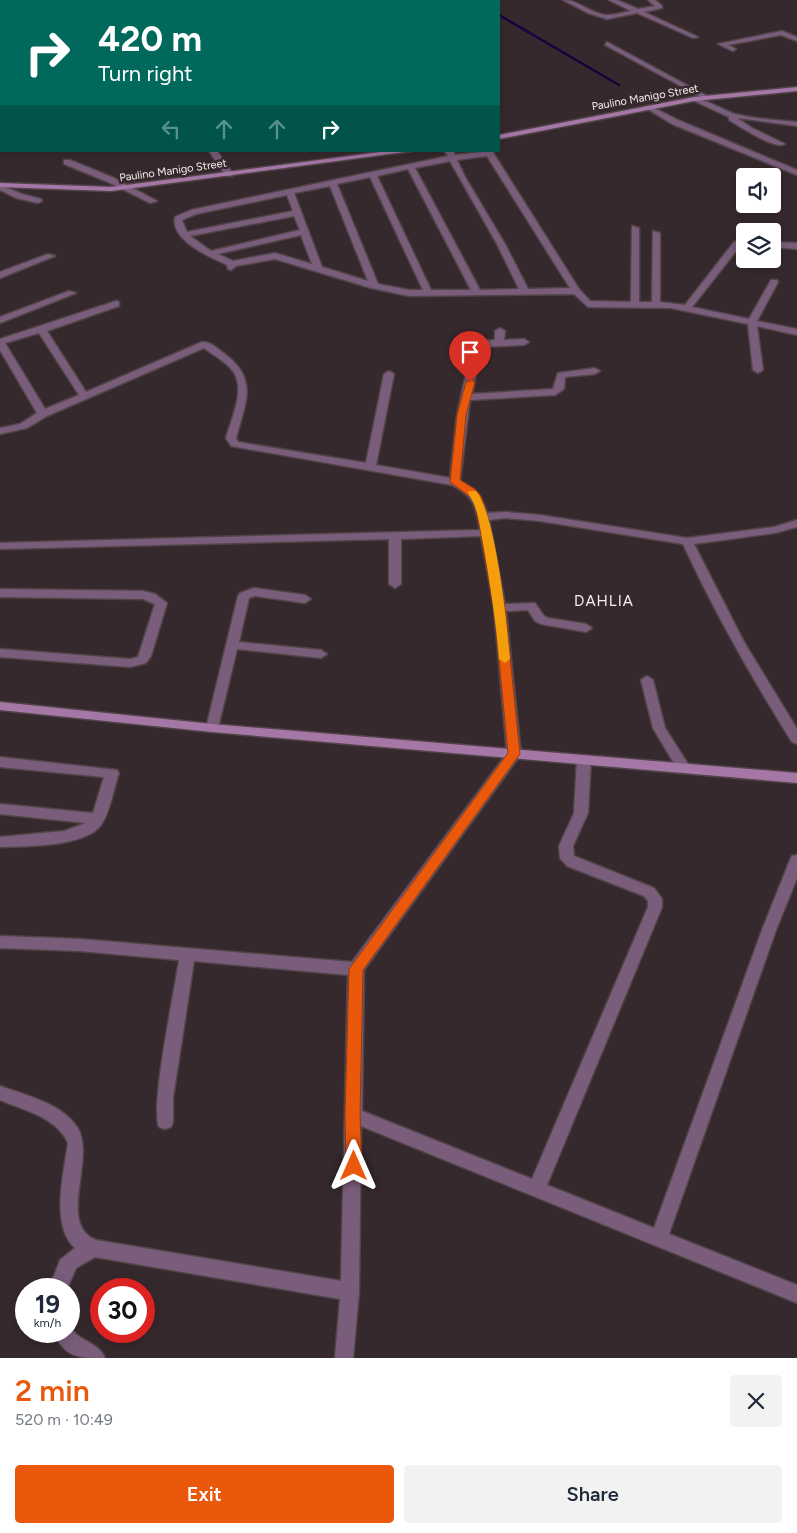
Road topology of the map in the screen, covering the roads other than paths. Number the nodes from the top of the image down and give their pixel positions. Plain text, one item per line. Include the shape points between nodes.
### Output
1 (566, 0) edge
2 (612, 0) edge
3 (651, 0) edge
4 (636, 11) junction
5 (695, 37) dead end
6 (797, 40) edge
7 (607, 44) dead end
8 (733, 49) dead end
9 (797, 89) edge
10 (705, 97) junction
11 (694, 99) junction
12 (648, 107) junction
13 (728, 115) junction
14 (797, 124) edge
15 (500, 137) edge
16 (781, 144) dead end
17 (214, 152) edge
18 (400, 152) edge
19 (450, 155) edge
20 (67, 162) dead end
21 (411, 167) junction
22 (797, 173) edge
23 (229, 174) junction
24 (373, 176) junction
25 (333, 184) junction
26 (0, 186) edge
27 (125, 188) junction
28 (290, 193) junction
29 (38, 201) dead end
30 (153, 201) dead end
31 (296, 213) junction
32 (635, 228) dead end
33 (303, 232) junction
34 (656, 233) dead end
35 (185, 235) junction
36 (736, 245) edge
37 (781, 245) edge
38 (797, 246) edge
39 (211, 253) junction
40 (51, 256) dead end
41 (318, 269) junction
42 (0, 275) edge
43 (774, 282) dead end
44 (374, 286) junction
45 (576, 291) junction
46 (72, 292) dead end
47 (428, 292) junction
48 (477, 292) junction
49 (526, 292) junction
50 (635, 303) junction
51 (116, 304) dead end
52 (656, 304) junction
53 (687, 308) junction
54 (0, 320) edge
55 (752, 322) junction
56 (41, 329) junction
57 (500, 331) dead end
58 (797, 332) edge
59 (0, 342) edge
60 (524, 342) dead end
61 (499, 343) junction
62 (595, 370) dead end
63 (758, 370) dead end
64 (389, 374) dead end
65 (85, 397) junction
66 (468, 397) junction
67 (44, 414) junction
68 (0, 432) edge
69 (370, 467) junction
70 (455, 482) junction
71 (483, 518) junction
72 (797, 523) edge
73 (486, 533) junction
74 (395, 535) junction
75 (687, 541) junction
76 (0, 546) edge
77 (395, 584) dead end
78 (0, 593) edge
79 (305, 599) dead end
80 (500, 608) junction
81 (586, 628) dead end
82 (232, 645) junction
83 (0, 653) edge
84 (321, 654) dead end
85 (647, 680) dead end
86 (0, 706) edge
87 (212, 728) junction
88 (797, 739) edge
89 (514, 754) junction
90 (584, 759) junction
91 (0, 762) edge
92 (683, 767) junction
93 (797, 778) edge
94 (0, 809) edge
95 (97, 819) junction
96 (0, 842) edge
97 (797, 860) edge
98 (0, 942) edge
99 (188, 954) junction
100 (356, 969) junction
101 (0, 1093) edge
102 (352, 1115) junction
103 (165, 1122) dead end
104 (537, 1188) junction
105 (659, 1238) junction
106 (95, 1248) junction
107 (62, 1278) edge
108 (350, 1292) junction
109 (797, 1294) edge
110 (71, 1343) edge
111 (96, 1358) edge
112 (344, 1358) edge

1 - 4 street via 600,16
2 - 4 street
3 - 4 street via 660,6
4 - 5 street
6 - 8 street via 782,32 721,44
7 - 10 street
9 - 10 street, Paulino Manigo Street
10 - 11 street, Paulino Manigo Street
11 - 12 street, Paulino Manigo Street
11 - 13 street
12 - 15 street, Paulino Manigo Street
12 - 22 street via 675,122
13 - 14 street
13 - 16 street via 749,130
17 - 23 street
18 - 23 street, Paulino Manigo Street
19 - 21 street
19 - 45 street via 491,154
19 - 49 street
20 - 27 street
21 - 24 street
21 - 48 street
23 - 27 street, Paulino Manigo Street
24 - 25 street
24 - 47 street
25 - 28 street
25 - 44 street
26 - 27 street, Paulino Manigo Street
26 - 29 street
27 - 30 street
28 - 31 street
28 - 35 street via 183,216 178,222
31 - 33 street
31 - 35 street
32 - 50 street
33 - 39 street
33 - 41 street
34 - 52 street
35 - 39 street
36 - 53 street
37 - 38 street
39 - 41 street via 231,266 275,256
40 - 42 street
41 - 44 street
43 - 55 street
44 - 47 street via 408,293
45 - 49 street
45 - 50 street via 585,302 593,305
46 - 54 street
47 - 48 street
48 - 49 street
50 - 52 street
51 - 56 street
52 - 53 street
53 - 55 street
55 - 58 street
55 - 63 street
56 - 59 street
56 - 65 street
57 - 61 street
59 - 67 street
60 - 61 street
61 - 66 street via 477,346
62 - 66 street via 562,375 560,389 555,392
64 - 69 street
65 - 67 street
65 - 69 street via 205,344 233,365 241,379 242,390 232,442 245,447
66 - 70 street via 462,415
67 - 68 street via 30,423
69 - 70 street
70 - 71 street via 472,491
71 - 73 street
71 - 75 street via 506,515 540,518
72 - 75 street via 775,530
73 - 74 street
73 - 80 street
74 - 76 street
74 - 77 street
75 - 88 street via 774,705
78 - 83 street via 143,595 161,603 145,656 137,662
79 - 82 street via 254,592 246,594
80 - 81 street via 530,606 544,621
80 - 89 street
82 - 84 street
82 - 87 street
85 - 92 street via 659,728
86 - 87 street
87 - 89 street
89 - 90 street
89 - 100 street
90 - 92 street
90 - 104 street via 581,813 566,846 567,858 649,892 655,899 655,906
91 - 95 street via 112,773
92 - 93 street
94 - 95 street
95 - 96 street via 88,830 80,833
97 - 105 street
98 - 99 street
99 - 100 street
99 - 103 street
100 - 102 street
101 - 106 street via 61,1120 74,1134 76,1143 69,1213 76,1238
102 - 104 street
102 - 108 street
104 - 105 street
105 - 109 street
106 - 107 street via 74,1255
106 - 108 street
108 - 112 street
110 - 111 street

